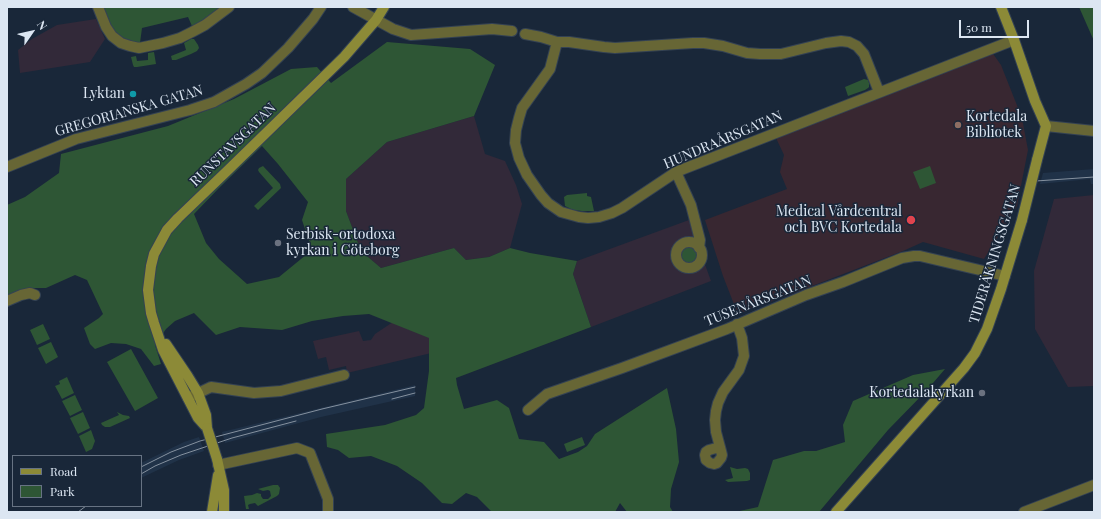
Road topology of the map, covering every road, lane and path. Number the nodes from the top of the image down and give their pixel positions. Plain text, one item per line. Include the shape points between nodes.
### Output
1 (98, 7) edge
2 (229, 7) edge
3 (321, 7) edge
4 (353, 7) edge
5 (384, 7) edge
6 (1001, 7) edge
7 (376, 20) junction
8 (512, 31) dead end
9 (525, 34) dead end
10 (1014, 40) junction
11 (557, 42) junction
12 (878, 92) junction
13 (1046, 126) junction
14 (1094, 131) edge
15 (7, 167) edge
16 (676, 172) junction
17 (699, 248) dead end
18 (1005, 276) junction
19 (35, 295) dead end
20 (7, 301) edge
21 (154, 323) junction
22 (737, 324) junction
23 (344, 376) dead end
24 (198, 393) junction
25 (188, 398) junction
26 (528, 410) dead end
27 (207, 428) junction
28 (720, 447) dead end
29 (218, 465) junction
30 (1094, 485) edge
31 (212, 512) edge
32 (224, 512) edge
33 (328, 512) edge
34 (836, 512) edge
35 (1024, 512) edge

1 - 2 street via 112,36 121,43 140,48 180,38 205,25
3 - 15 street, GREGORIANSKA GATAN via 288,48 262,73 214,102 76,139
4 - 7 street
5 - 7 street, RUNSTAVSGATAN
6 - 10 street
7 - 8 street via 411,35 492,29
7 - 21 street, RUNSTAVSGATAN via 344,57 167,230 154,254 151,266 148,290
9 - 11 street
10 - 12 street, HUNDRAÅRSGATAN
10 - 13 street
11 - 12 street via 615,48 704,43 747,53 781,54 826,43 849,42 864,54
11 - 16 street, HUNDRAÅRSGATAN via 550,68 522,108 515,143 527,175 548,203 561,212 579,217 599,217 622,208
12 - 16 street, HUNDRAÅRSGATAN
13 - 14 street
13 - 18 street, TIDERÄKNINGSGATAN, bridge
16 - 17 street via 691,205 700,240
18 - 22 street, TUSENÅRSGATAN via 920,256 908,256
18 - 34 street, TIDERÄKNINGSGATAN via 987,329 975,353
19 - 20 street via 30,293
21 - 24 street, RUNSTAVSGATAN
21 - 25 street, RUNSTAVSGATAN via 163,350
22 - 26 street, TUSENÅRSGATAN via 547,394
22 - 28 street via 744,356 718,403 715,420
23 - 24 street via 281,391 254,393 211,386
24 - 25 street
24 - 27 street, RUNSTAVSGATAN via 206,415
25 - 27 street, RUNSTAVSGATAN via 198,418
27 - 29 street, RUNSTAVSGATAN, bridge
29 - 31 street, RUNSTAVSGATAN
29 - 32 street, RUNSTAVSGATAN via 224,490
29 - 33 street via 296,448 310,453 328,499
30 - 35 street

